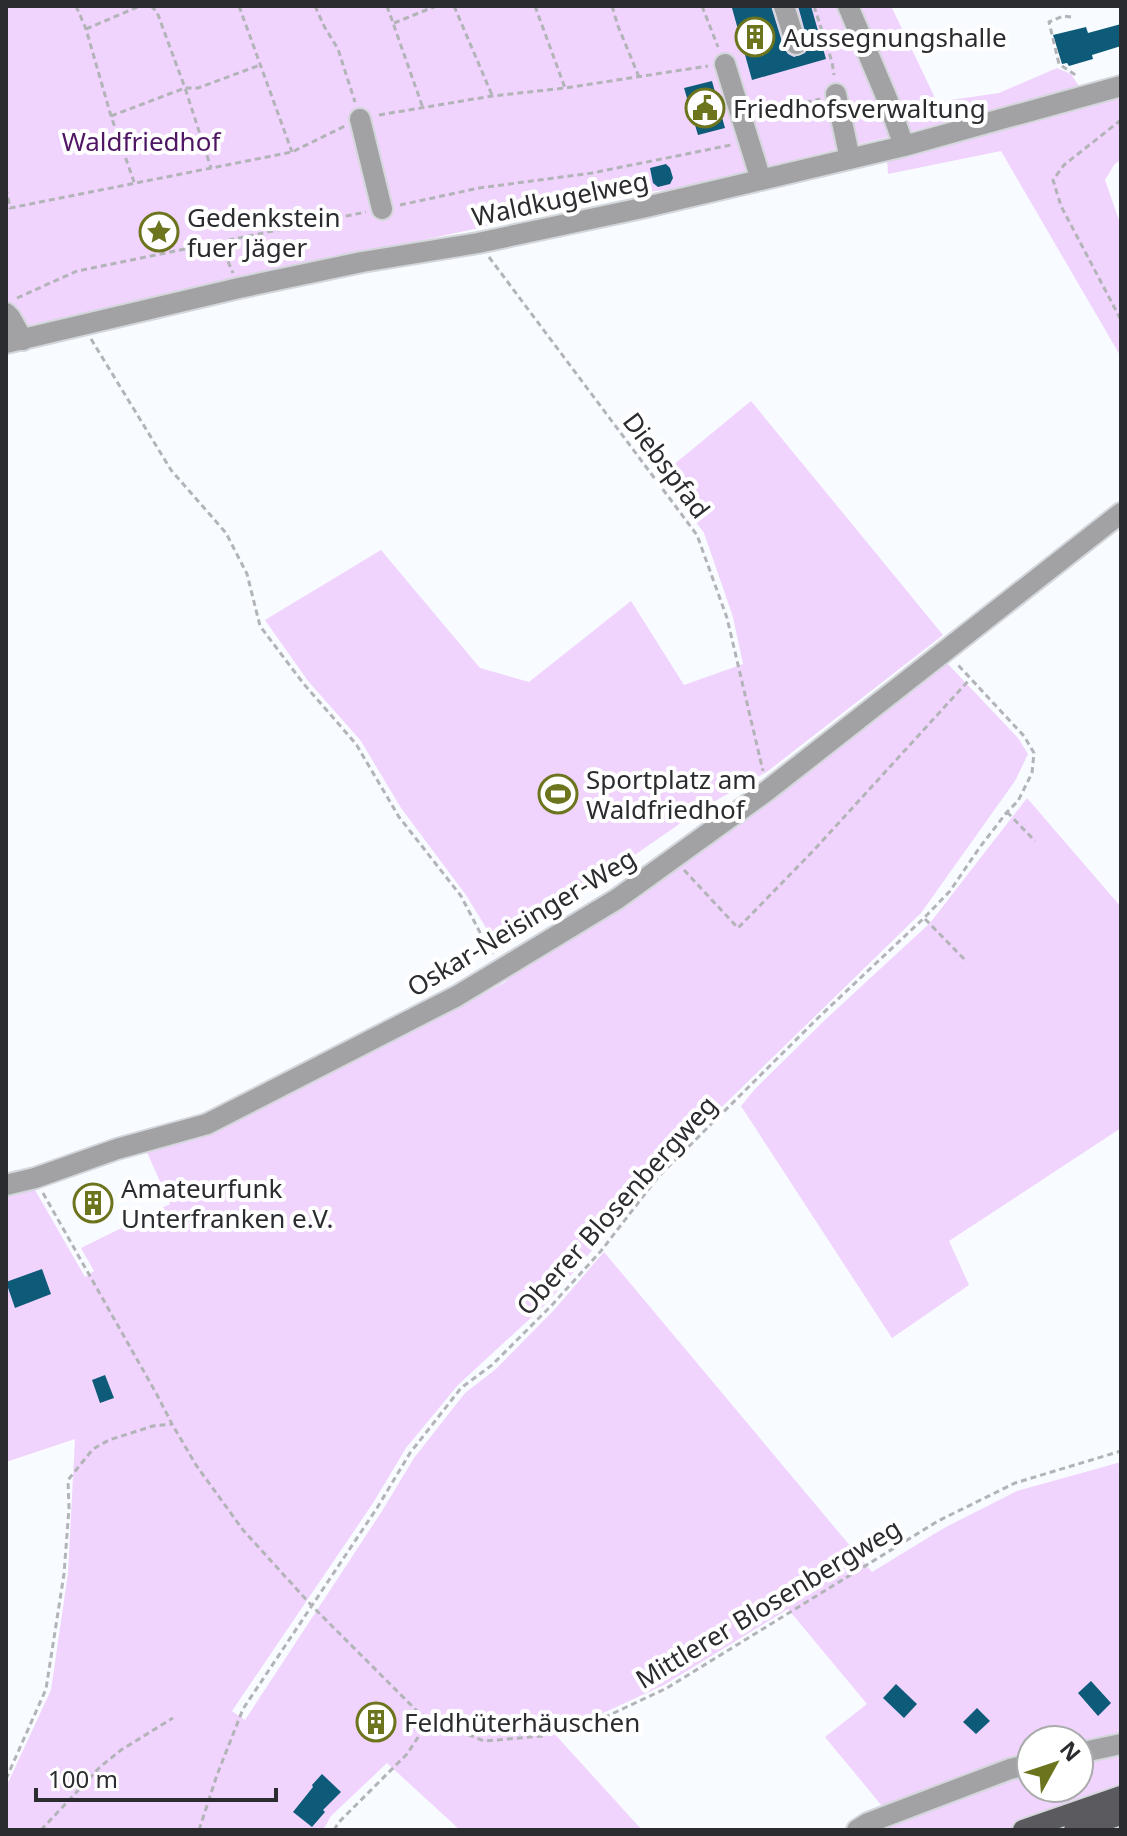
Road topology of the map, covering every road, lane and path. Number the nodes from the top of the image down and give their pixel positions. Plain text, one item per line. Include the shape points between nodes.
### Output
1 (76, 6) edge
2 (140, 6) edge
3 (151, 6) edge
4 (239, 6) edge
5 (315, 6) edge
6 (387, 6) edge
7 (436, 6) edge
8 (454, 6) edge
9 (535, 6) edge
10 (612, 6) edge
11 (702, 6) edge
12 (784, 6) edge
13 (814, 6) edge
14 (848, 6) edge
15 (1071, 17) dead end
16 (394, 23) junction
17 (86, 29) junction
18 (796, 44) dead end
19 (725, 64) joint
20 (260, 65) junction
21 (639, 77) dead end
22 (1121, 86) edge
23 (185, 88) junction
24 (565, 88) dead end
25 (836, 94) junction
26 (492, 96) dead end
27 (1086, 96) junction
28 (423, 108) dead end
29 (111, 116) junction
30 (743, 117) junction
31 (360, 119) joint
32 (1121, 120) edge
33 (749, 141) junction
34 (904, 146) junction
35 (292, 152) dead end
36 (850, 159) junction
37 (211, 168) dead end
38 (761, 180) junction
39 (134, 182) dead end
40 (382, 209) junction
41 (220, 243) junction
42 (478, 243) junction
43 (239, 288) junction
44 (6, 303) edge
45 (6, 313) edge
46 (1121, 320) edge
47 (83, 325) junction
48 (15, 341) edge
49 (1121, 513) edge
50 (944, 651) junction
51 (970, 678) junction
52 (768, 790) junction
53 (1007, 812) junction
54 (1035, 841) dead end
55 (673, 859) junction
56 (924, 918) junction
57 (967, 962) dead end
58 (504, 967) junction
59 (35, 1178) junction
60 (6, 1185) edge
61 (172, 1424) junction
62 (1121, 1451) edge
63 (312, 1606) junction
64 (173, 1718) dead end
65 (430, 1719) junction
66 (1121, 1744) edge
67 (1095, 1750) edge
68 (1015, 1768) edge
69 (6, 1779) edge
70 (1121, 1796) edge
71 (1121, 1815) edge
72 (41, 1830) edge
73 (199, 1830) edge
74 (334, 1830) edge
75 (857, 1830) edge
76 (1023, 1830) edge
77 (1074, 1830) edge

1 - 17 path
2 - 17 path
3 - 23 path
4 - 20 path
5 - 31 path via 338,49
6 - 16 path
7 - 16 path
8 - 26 path
9 - 24 path
10 - 21 path
11 - 19 path
12 - 18 street
13 - 25 path
14 - 34 street
15 - 27 path via 1049,22 1052,42 1059,64 1074,74
16 - 28 path
17 - 29 path
19 - 30 street
20 - 23 path
20 - 35 path
22 - 27 street, Waldkugelweg
23 - 29 path
23 - 37 path
25 - 30 path
25 - 36 street
27 - 34 street, Waldkugelweg
29 - 39 path
30 - 33 street
31 - 40 street
32 - 46 path via 1053,180 1061,206
33 - 38 street
33 - 40 path
34 - 36 street, Waldkugelweg
36 - 38 street, Waldkugelweg
38 - 42 street, Waldkugelweg
40 - 41 path
41 - 43 path
41 - 44 path via 77,271
42 - 43 street, Waldkugelweg
42 - 52 path, Diebspfad via 697,535 727,618
43 - 47 street, Waldkugelweg
45 - 48 street
47 - 48 street, Waldkugelweg
47 - 58 path via 171,470 226,533 247,574 260,626 356,744 399,817 461,896
49 - 50 street, Oskar-Neisinger-Weg
50 - 51 path, Oberer Blosenbergweg
50 - 52 street, Oskar-Neisinger-Weg
51 - 53 path, Oberer Blosenbergweg via 1034,753 1032,773
51 - 55 path via 738,928
52 - 55 street, Oskar-Neisinger-Weg
53 - 54 path
53 - 56 path, Oberer Blosenbergweg
55 - 58 street, Oskar-Neisinger-Weg
56 - 57 path
56 - 63 path, Oberer Blosenbergweg via 658,1177 551,1306 461,1388 410,1453
58 - 59 street, Oskar-Neisinger-Weg via 207,1124
59 - 60 street, Oskar-Neisinger-Weg
59 - 61 path, Mittlerer Blosenbergweg
61 - 63 path, Mittlerer Blosenbergweg via 243,1530
61 - 69 path via 109,1440 93,1449 68,1480 64,1574 46,1689
62 - 65 path, Mittlerer Blosenbergweg via 1015,1483 938,1521 667,1688 603,1718 543,1736 484,1741
63 - 65 path, Mittlerer Blosenbergweg
63 - 73 path, Oberer Blosenbergweg via 243,1709
64 - 72 path via 100,1767
65 - 74 path via 407,1754
66 - 67 street
68 - 75 street
70 - 76 main road
71 - 77 main road

